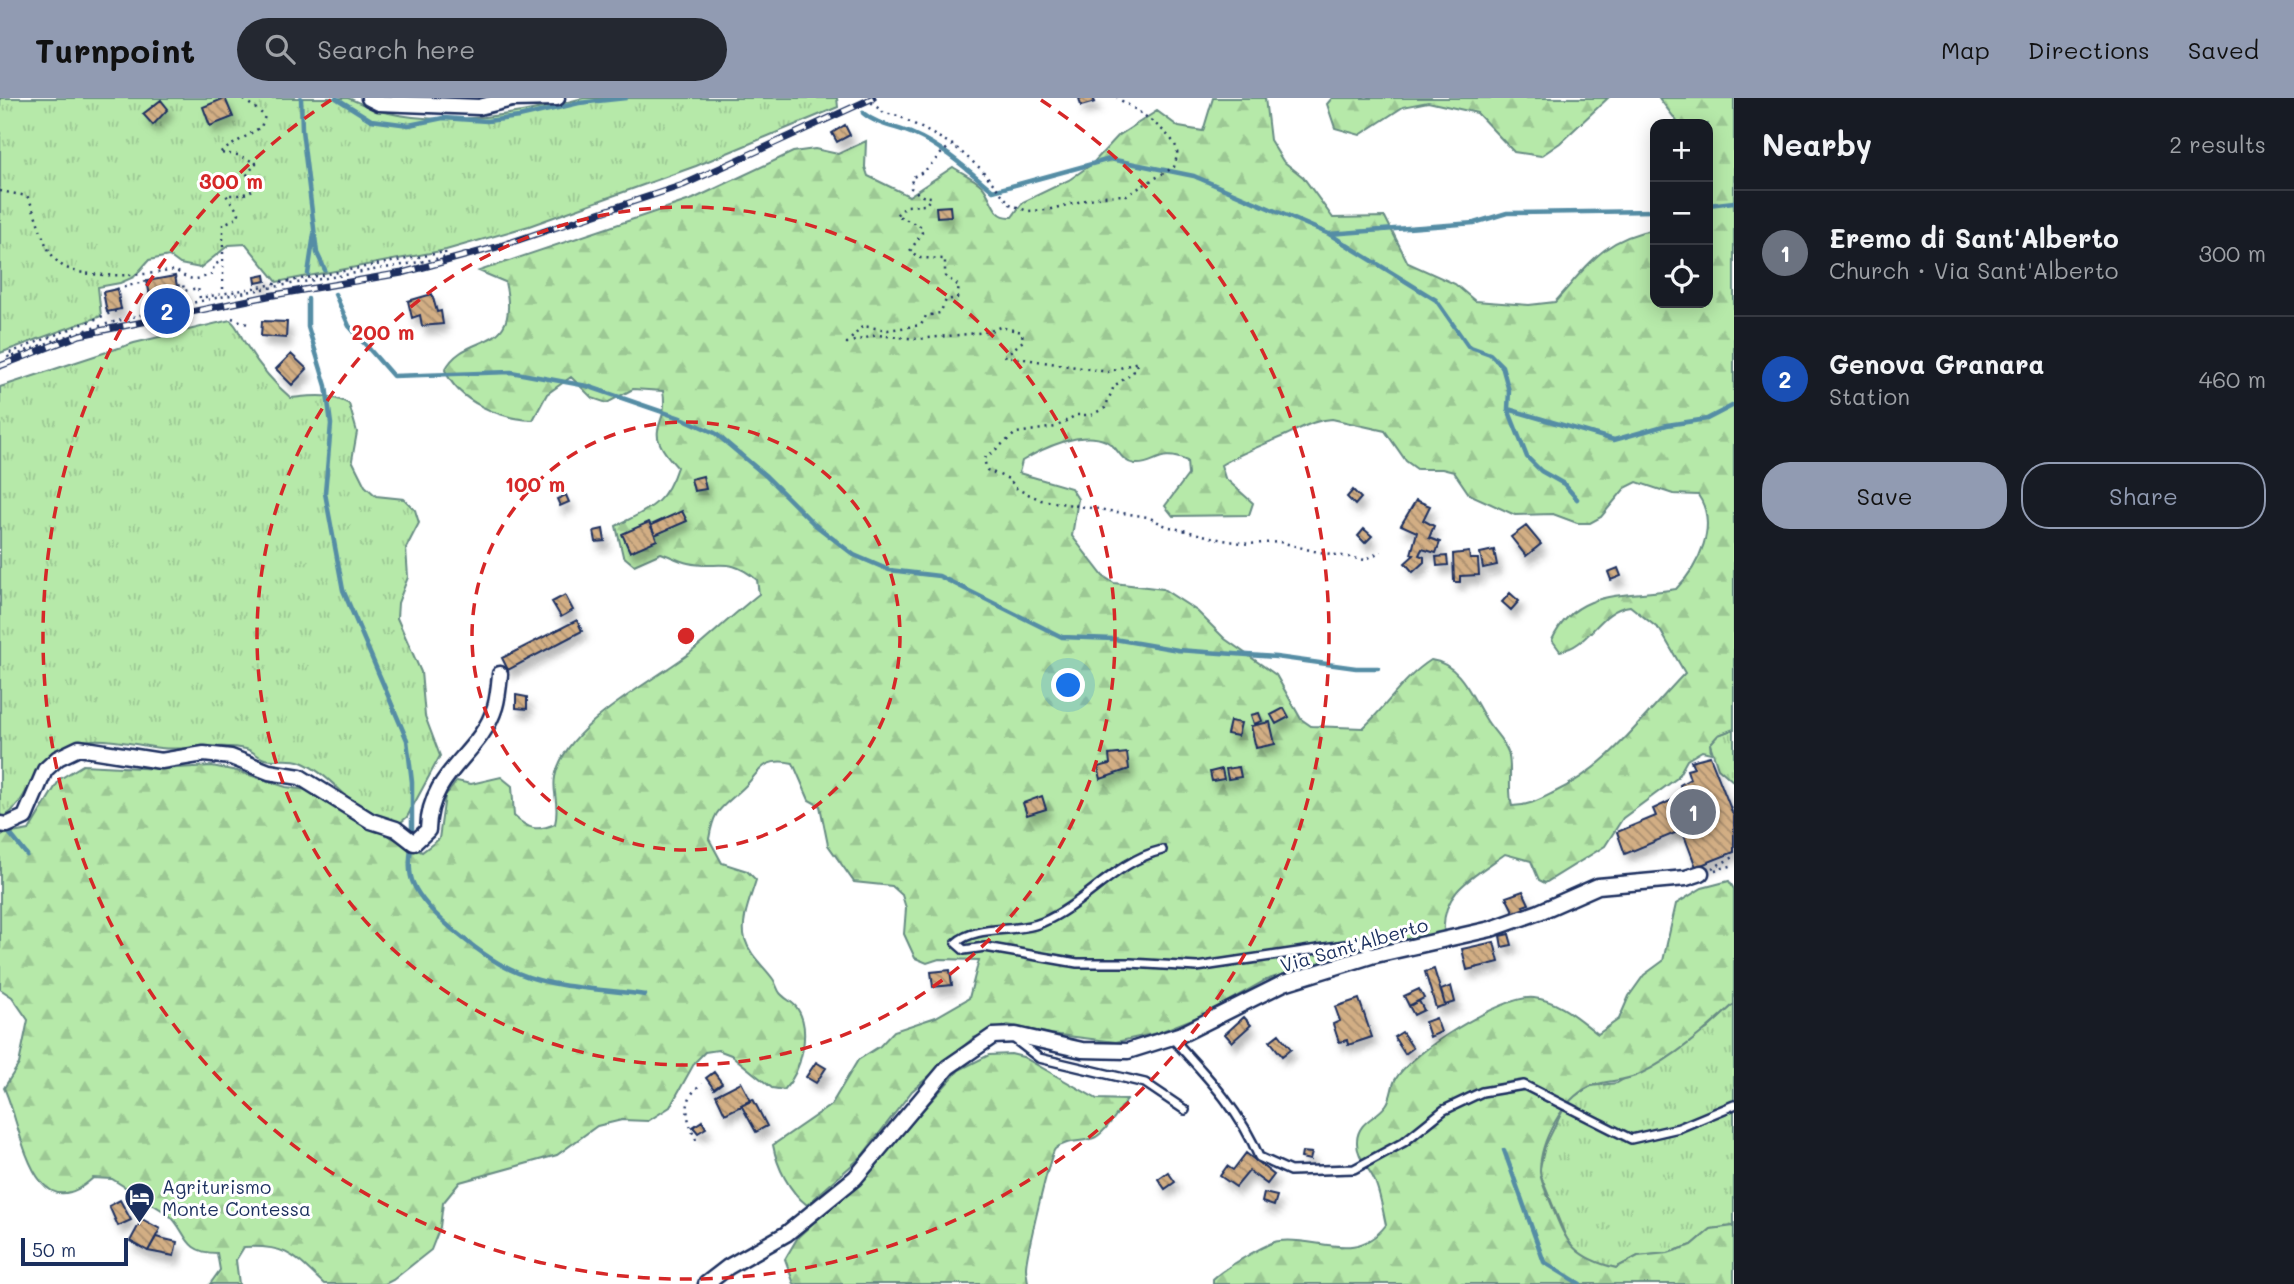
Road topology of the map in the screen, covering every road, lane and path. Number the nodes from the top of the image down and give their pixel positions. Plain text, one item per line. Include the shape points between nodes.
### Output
1 (242, 98) edge
2 (369, 98) edge
3 (557, 98) edge
4 (866, 98) edge
5 (1117, 98) edge
6 (953, 145) junction
7 (0, 191) edge
8 (222, 261) junction
9 (148, 276) junction
10 (144, 282) junction
11 (223, 289) dead end
12 (232, 318) dead end
13 (250, 325) dead end
14 (1381, 551) dead end
15 (500, 674) dead end
16 (0, 824) edge
17 (1162, 850) dead end
18 (1734, 857) edge
19 (1734, 864) edge
20 (1701, 873) junction
21 (1371, 956) junction
22 (1010, 1036) junction
23 (1171, 1037) junction
24 (702, 1083) dead end
25 (1734, 1105) edge
26 (1185, 1110) dead end
27 (696, 1140) dead end
28 (706, 1284) edge

1 - 8 path via 265,116 261,127 219,153 256,163 247,175 255,189 226,195 239,213 223,224
2 - 3 street via 379,103 479,107 512,99
4 - 6 path via 884,113 900,116
5 - 6 path via 1164,131 1177,150 1174,167 1127,195 1027,211 1010,204
6 - 14 path via 938,152 928,170 912,177 911,188 932,197 926,205 907,206 896,215 920,226 922,233 910,251 920,258 945,259 945,276 959,286 957,298 946,300 940,313 926,316 921,325 888,330 863,326 847,343 870,336 918,339 1000,327 1022,332 1023,341 1004,356 1108,372 1138,362 1133,373 1114,386 1105,408 1091,415 1076,415 1056,427 1016,433 984,459 987,470 1041,500 1148,517 1223,540 1280,542 1365,560
7 - 9 path via 27,196 47,246 60,264 75,271
8 - 9 path via 214,265 212,274 198,280 189,280 175,270
8 - 11 path
9 - 10 path
10 - 10 path via 117,289 121,309 7,355 9,358 62,335 165,309 446,257 445,251 200,298 198,288 184,291 183,284 177,285 179,296 150,301
12 - 13 path
15 - 16 street via 495,708 435,793 428,830 414,843 300,777 269,772 231,757 204,754 161,761 79,748 45,770 25,817
17 - 21 lane via 1149,853 1040,923 966,934 956,943 964,950 985,947 1077,963 1172,967 1231,964 1365,942
18 - 20 path
19 - 20 path
20 - 21 street, Via Sant'Alberto via 1598,886 1491,929
21 - 23 street, Via Sant'Alberto via 1284,983
22 - 23 street, Via Sant'Alberto via 1082,1049 1128,1051
22 - 26 lane via 1040,1058 1145,1083
22 - 28 street, Via Sant'Alberto via 993,1036 948,1067 855,1178 786,1234
23 - 25 lane via 1219,1088 1259,1157 1290,1171 1354,1169 1404,1142 1444,1110 1482,1091 1524,1085 1631,1139 1679,1128
24 - 27 path via 689,1096 686,1111

